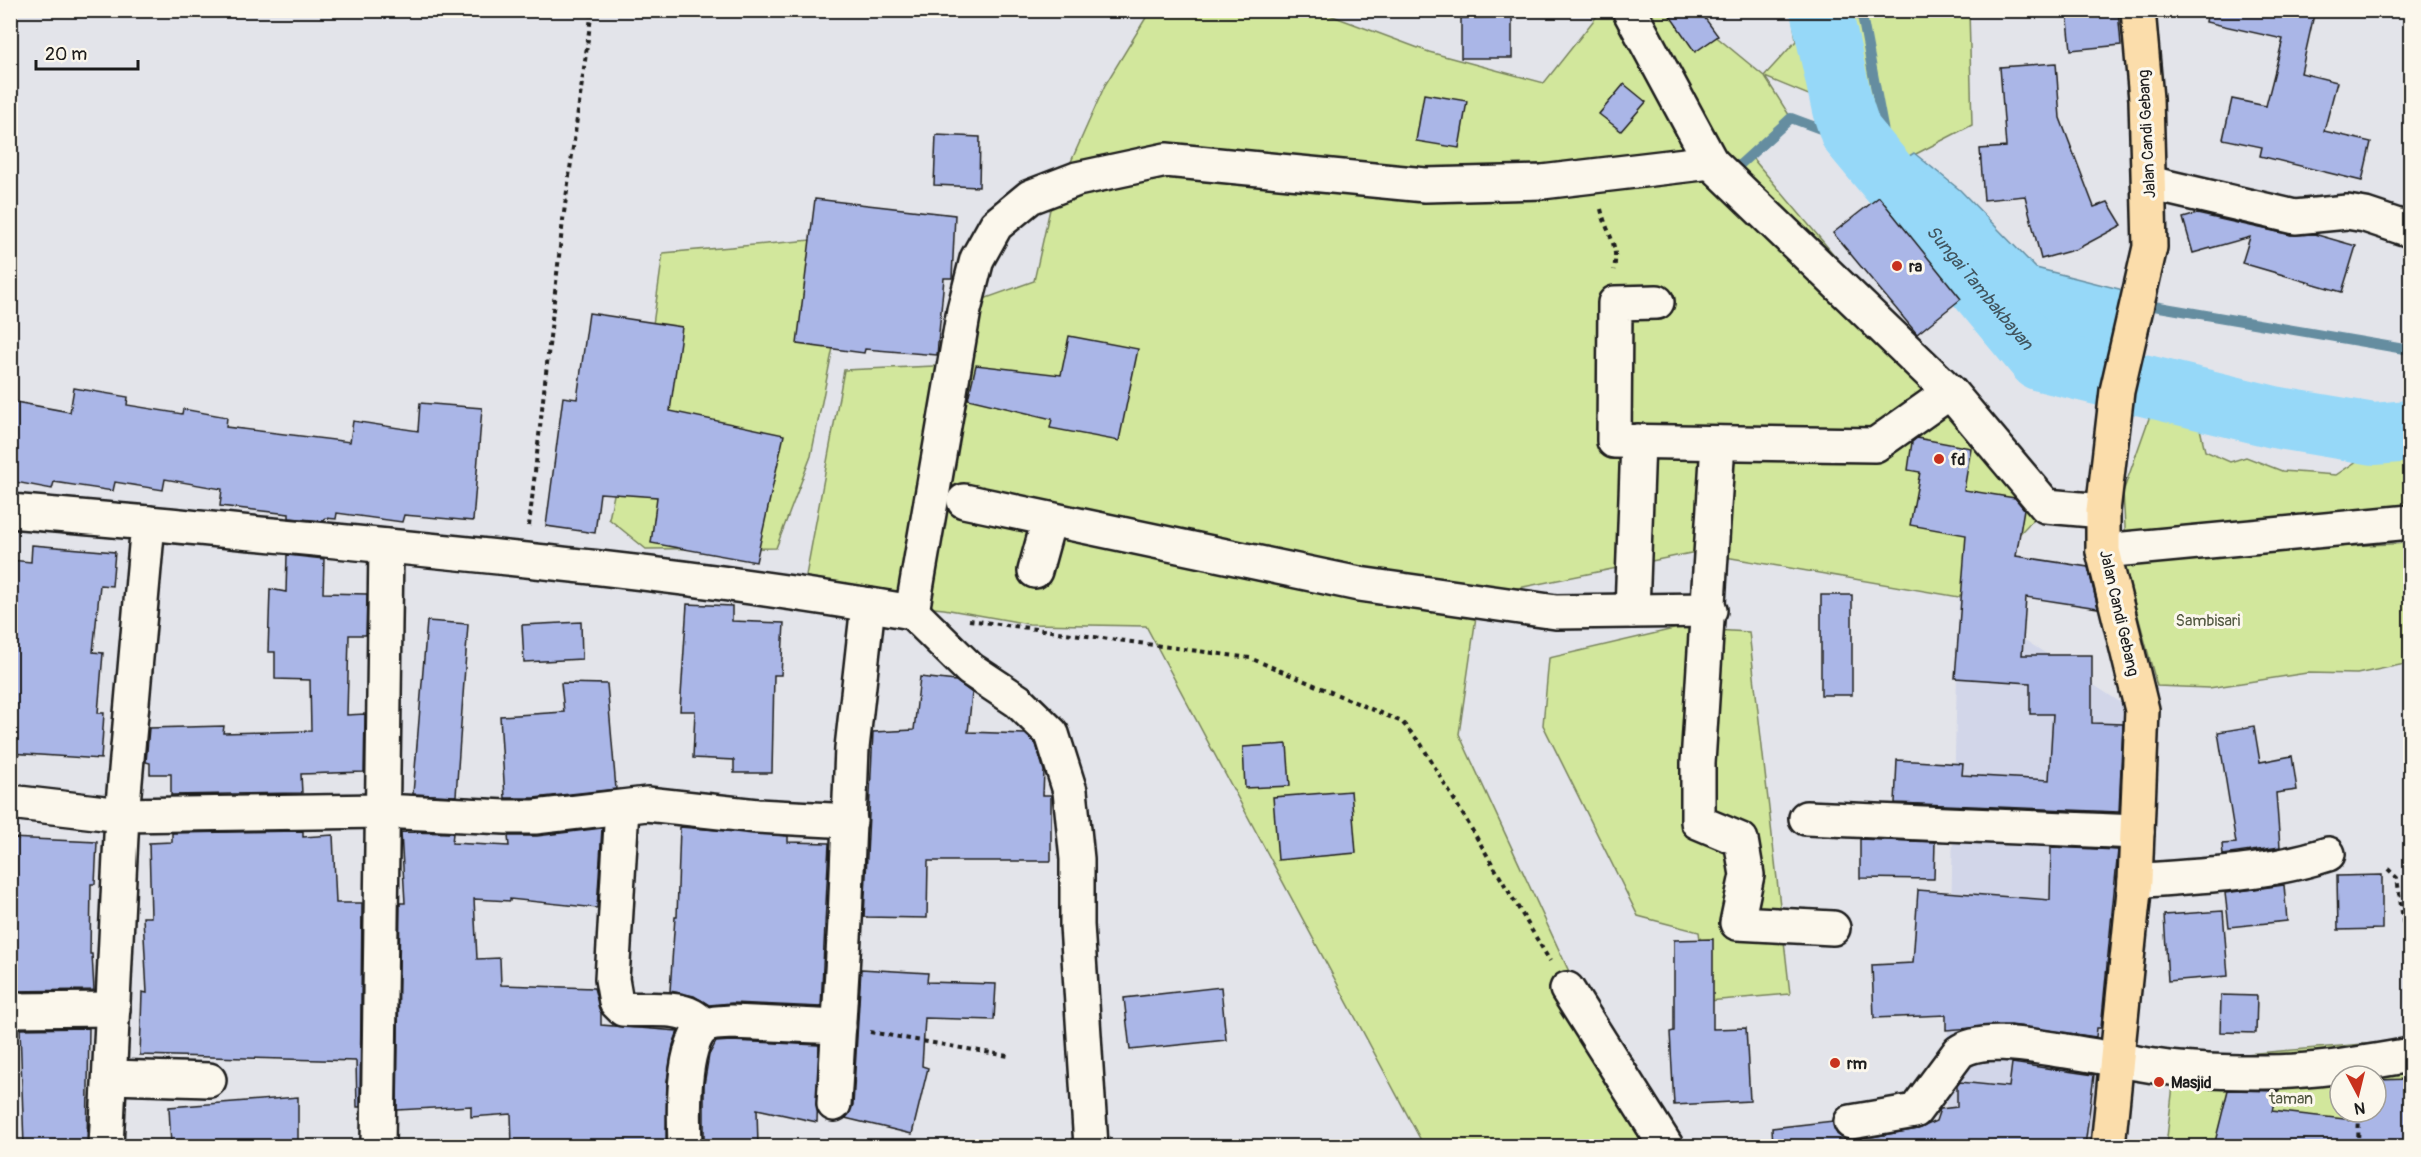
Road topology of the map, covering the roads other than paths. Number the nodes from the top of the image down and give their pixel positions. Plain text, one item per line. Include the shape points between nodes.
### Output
1 (1629, 10) edge
2 (2138, 10) edge
3 (1714, 165) junction
4 (2149, 183) junction
5 (2410, 230) edge
6 (1657, 302) dead end
7 (1950, 392) junction
8 (1638, 441) junction
9 (1719, 443) junction
10 (964, 501) dead end
11 (10, 511) edge
12 (2103, 511) junction
13 (1049, 520) junction
14 (2410, 522) edge
15 (148, 523) junction
16 (386, 546) junction
17 (2103, 551) junction
18 (1035, 571) dead end
19 (868, 605) junction
20 (1710, 610) junction
21 (1632, 611) junction
22 (912, 612) junction
23 (10, 802) edge
24 (622, 808) junction
25 (381, 811) junction
26 (122, 815) junction
27 (1806, 818) dead end
28 (850, 821) junction
29 (2137, 832) junction
30 (2328, 854) dead end
31 (2135, 881) junction
32 (1833, 928) dead end
33 (1567, 989) road end
34 (113, 1009) junction
35 (10, 1010) edge
36 (704, 1027) junction
37 (839, 1027) junction
38 (2410, 1055) edge
39 (2118, 1058) junction
40 (111, 1077) junction
41 (209, 1080) dead end
42 (834, 1104) dead end
43 (1851, 1122) dead end
44 (106, 1146) edge
45 (378, 1146) edge
46 (685, 1146) edge
47 (1091, 1146) edge
48 (1666, 1146) edge
49 (2108, 1146) edge

1 - 3 street
2 - 4 main road, Jalan Candi Gebang
3 - 7 street
3 - 22 street via 1542,182 1425,185 1166,160 1077,178 1030,197 996,225 977,259 962,321
4 - 5 street via 2295,217 2348,212
4 - 12 main road, Jalan Candi Gebang via 2150,247 2117,391
6 - 8 street via 1615,303 1614,441
7 - 9 street via 1875,446
7 - 12 street via 2046,506
8 - 9 street
8 - 21 street
9 - 20 street
10 - 13 street
11 - 15 street
12 - 17 main road, Jalan Candi Gebang
13 - 18 street
13 - 21 street via 1359,584 1556,612
14 - 17 street
15 - 16 street
15 - 26 street
16 - 19 street
16 - 25 street
17 - 29 main road, Jalan Candi Gebang via 2142,710
19 - 22 street
19 - 28 street via 852,748
20 - 21 street
20 - 32 street via 1698,763 1698,822 1741,840 1747,875 1737,923
22 - 47 street via 970,669 1018,701 1052,734 1070,791 1077,859 1077,925
23 - 26 street
24 - 25 street via 525,817
24 - 28 street via 647,804
24 - 36 street via 612,979 616,1002 623,1009 683,1012 698,1018
25 - 26 street
25 - 45 street
26 - 34 street
27 - 29 street
28 - 37 street
29 - 31 main road, Jalan Candi Gebang
30 - 31 street via 2289,866 2225,875
31 - 39 main road, Jalan Candi Gebang
33 - 48 street
34 - 35 street
34 - 40 street
36 - 37 street via 731,1022
36 - 46 street via 696,1036 690,1056 684,1106
37 - 42 street
38 - 39 street via 2361,1064 2257,1072 2144,1065
39 - 43 street via 2017,1044 1966,1047 1915,1111
39 - 49 main road, Jalan Candi Gebang
40 - 41 street
40 - 44 street

